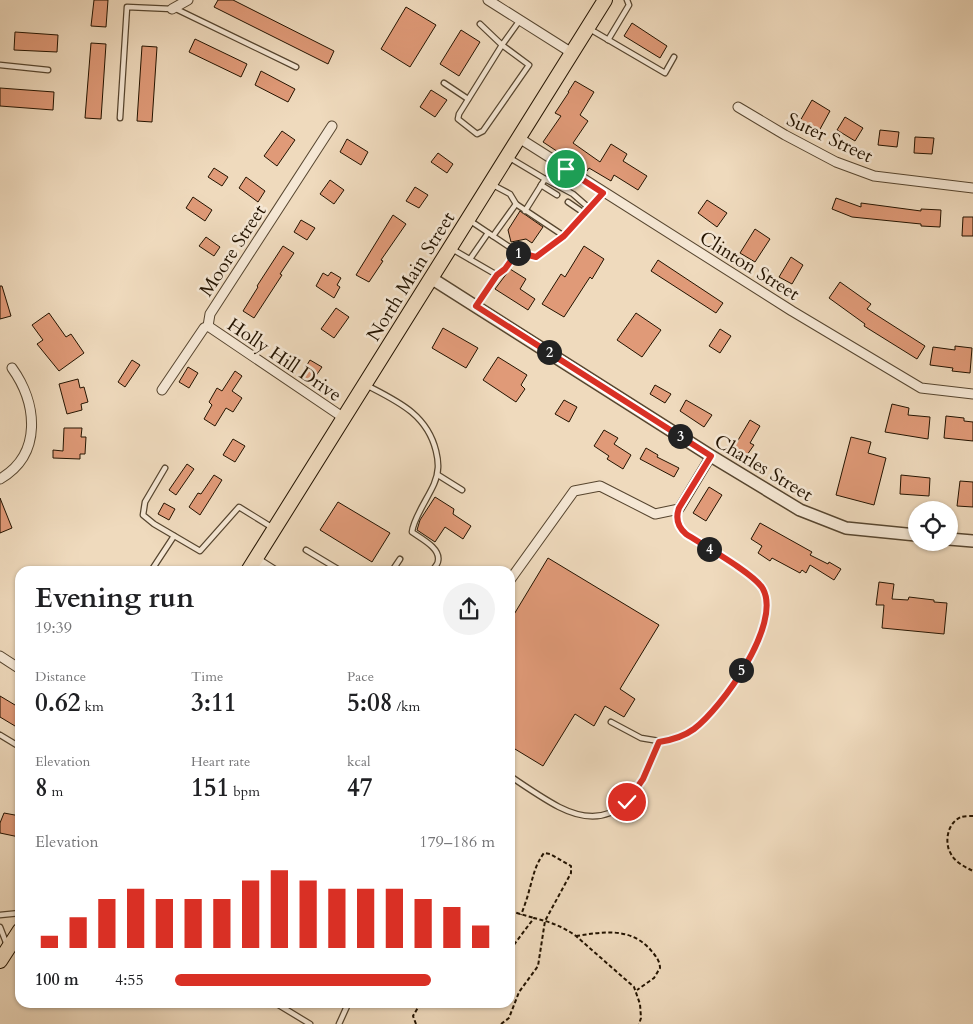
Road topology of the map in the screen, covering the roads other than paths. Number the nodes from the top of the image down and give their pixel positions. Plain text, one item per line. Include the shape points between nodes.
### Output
1 (188, 0) edge
2 (488, 0) edge
3 (605, 0) edge
4 (627, 0) edge
5 (173, 8) junction
6 (520, 20) junction
7 (480, 24) dead end
8 (588, 28) junction
9 (608, 40) junction
10 (502, 45) junction
11 (572, 53) junction
12 (674, 57) dead end
13 (0, 65) edge
14 (296, 67) dead end
15 (48, 70) dead end
16 (444, 83) dead end
17 (468, 99) junction
18 (738, 107) dead end
19 (120, 118) dead end
20 (332, 126) dead end
21 (519, 138) junction
22 (508, 156) junction
23 (545, 179) junction
24 (491, 184) junction
25 (541, 185) junction
26 (973, 188) edge
27 (603, 193) junction
28 (557, 195) dead end
29 (568, 202) dead end
30 (516, 204) junction
31 (590, 208) junction
32 (525, 211) junction
33 (584, 213) junction
34 (468, 220) junction
35 (488, 233) junction
36 (493, 236) junction
37 (564, 236) junction
38 (450, 247) junction
39 (517, 252) junction
40 (470, 260) junction
41 (490, 262) dead end
42 (486, 268) junction
43 (497, 275) junction
44 (431, 278) junction
45 (476, 306) junction
46 (208, 326) junction
47 (12, 368) dead end
48 (365, 384) junction
49 (162, 390) dead end
50 (973, 394) edge
51 (344, 418) junction
52 (711, 456) junction
53 (165, 468) dead end
54 (438, 475) junction
55 (0, 479) edge
56 (462, 490) dead end
57 (679, 508) junction
58 (274, 528) junction
59 (908, 534) edge
60 (174, 536) junction
61 (958, 540) edge
62 (973, 542) edge
63 (306, 550) dead end
64 (255, 559) junction
65 (400, 559) dead end
66 (154, 566) edge
67 (251, 566) edge
68 (266, 566) edge
69 (333, 566) edge
70 (395, 566) edge
71 (435, 566) edge
72 (515, 573) edge
73 (0, 656) edge
74 (15, 666) edge
75 (611, 722) dead end
76 (0, 735) edge
77 (659, 742) junction
78 (15, 743) edge
79 (515, 779) edge
80 (15, 914) edge
81 (0, 915) edge
82 (0, 927) edge
83 (15, 938) edge
84 (8, 948) junction
85 (0, 961) edge
86 (284, 1008) edge
87 (346, 1008) edge
88 (310, 1024) edge
89 (339, 1024) edge

1 - 5 street
2 - 6 street
3 - 8 main road, North Main Street
4 - 9 lane via 629,5
5 - 14 lane
5 - 19 lane via 127,7
6 - 10 lane
6 - 11 street
7 - 10 lane
8 - 9 lane
8 - 11 main road, North Main Street
9 - 12 lane via 665,72
10 - 17 lane
10 - 17 lane via 529,65 483,132 477,134 458,119
11 - 21 main road, North Main Street
13 - 15 lane
16 - 17 lane
18 - 26 street, Suter Street via 836,162 874,176
20 - 46 street, Moore Street via 210,314
21 - 22 main road, North Main Street
21 - 27 street, Clinton Street
22 - 23 lane
22 - 24 main road, North Main Street
23 - 25 lane
23 - 31 lane via 573,194
24 - 30 lane via 510,194
24 - 34 main road, North Main Street
25 - 28 lane
25 - 32 lane
27 - 31 lane
27 - 50 street, Clinton Street via 921,388
29 - 33 lane
30 - 32 lane
30 - 36 lane
31 - 33 lane
32 - 37 lane
33 - 37 lane
34 - 35 lane
34 - 38 main road, North Main Street
35 - 36 lane
35 - 40 lane
36 - 39 lane
37 - 39 lane via 536,257
38 - 40 lane
38 - 44 main road, North Main Street
39 - 43 lane
40 - 42 lane
41 - 42 lane
42 - 43 lane
43 - 45 lane
44 - 45 street, Charles Street
44 - 48 main road, North Main Street
45 - 52 street, Charles Street
46 - 49 street, Moore Street
46 - 51 street, Holly Hill Drive
47 - 55 street via 29,401 32,428 22,457
48 - 51 main road, North Main Street
48 - 54 lane via 398,402 421,420 433,441
51 - 58 main road, North Main Street
52 - 57 street
52 - 59 street, Charles Street via 800,510 846,528
53 - 60 lane via 145,502 143,515
54 - 56 lane
54 - 71 lane via 412,524 412,532 438,554
57 - 72 street via 655,514 600,486 574,491
57 - 77 lane via 677,519 681,530 758,582 766,597 767,611 758,643 715,709 684,735
58 - 60 lane via 239,507 200,551
58 - 64 main road, North Main Street
60 - 66 lane
61 - 62 street
63 - 69 lane
64 - 67 main road, North Main Street
64 - 68 street
65 - 70 lane
73 - 74 street
75 - 77 lane via 641,738
76 - 78 lane
77 - 79 lane via 632,796 621,807 603,815 592,816 561,808
80 - 81 lane
82 - 84 lane
83 - 84 main road
84 - 85 main road
86 - 88 lane
87 - 89 lane

